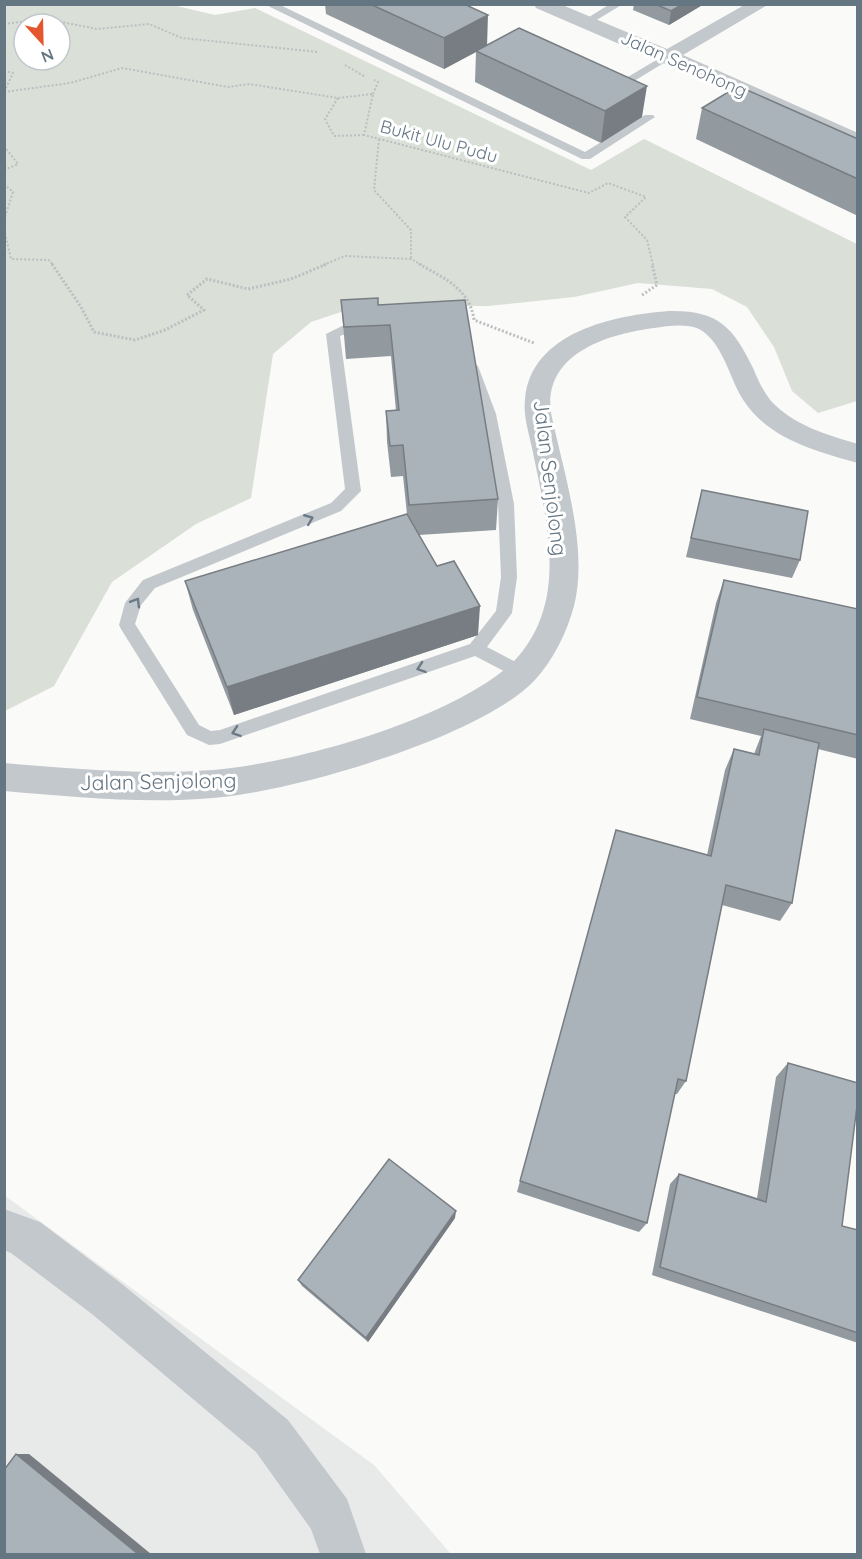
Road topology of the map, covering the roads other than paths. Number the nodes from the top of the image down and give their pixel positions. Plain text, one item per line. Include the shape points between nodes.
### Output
1 (269, 4) edge
2 (543, 4) edge
3 (618, 4) edge
4 (760, 4) edge
5 (585, 22) junction
6 (668, 56) junction
7 (612, 100) edge
8 (640, 113) dead end
9 (858, 141) edge
10 (378, 331) edge
11 (465, 348) edge
12 (858, 454) edge
13 (476, 649) junction
14 (523, 674) junction
15 (4, 777) edge
16 (4, 1229) edge
17 (343, 1554) edge

1 - 8 lane via 586,157 649,117
2 - 5 street, Jalan Senohong
3 - 5 lane
4 - 6 street
5 - 6 street, Jalan Senohong
6 - 7 lane via 603,96
6 - 9 street, Jalan Senohong via 760,104
13 -> 10 lane via 209,738 193,730 127,625 134,603 149,584 336,507 354,491 333,334 345,328
11 - 13 lane via 489,414 506,504 509,577 504,613
12 - 14 street, Jalan Senjolong via 788,428 764,409 716,327 694,320 662,319 622,325 584,337 561,351 537,398 564,548 561,589 554,623
13 - 14 lane
14 - 15 street, Jalan Senjolong via 462,712 401,738 310,767 254,779 183,786
16 - 17 street via 25,1237 108,1299 272,1436 330,1516

